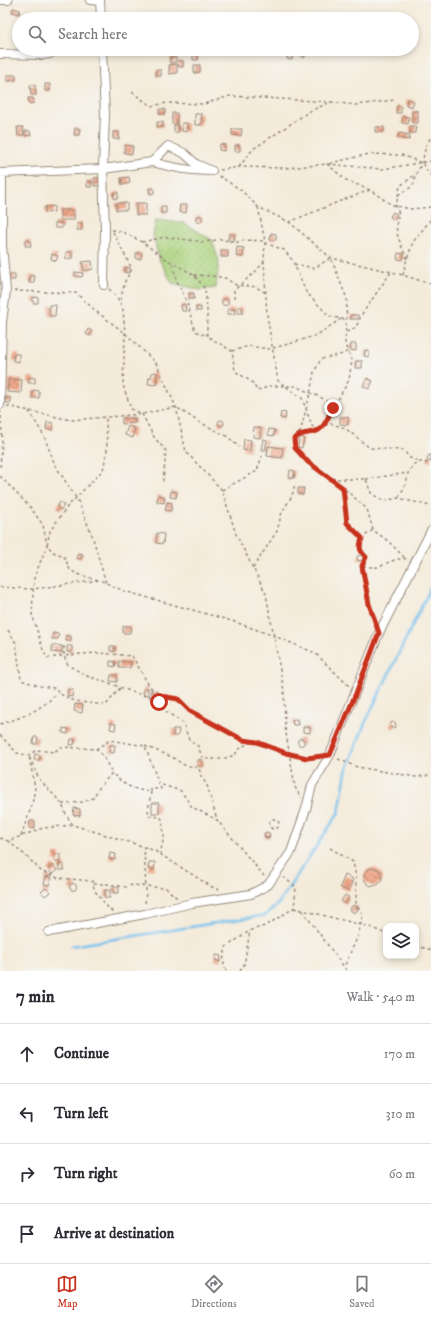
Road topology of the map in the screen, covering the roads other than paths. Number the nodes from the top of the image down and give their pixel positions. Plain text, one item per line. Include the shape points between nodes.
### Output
1 (0, 0) edge
2 (8, 0) edge
3 (90, 0) edge
4 (100, 1) edge
5 (101, 12) edge
6 (0, 54) edge
7 (12, 54) edge
8 (102, 56) edge
9 (152, 162) junction
10 (103, 169) junction
11 (1, 173) edge
12 (104, 286) road end
13 (0, 405) edge
14 (431, 531) edge
15 (49, 932) dead end

1 - 2 street
3 - 4 street
4 - 5 street
6 - 7 street
8 - 10 street via 105,114
9 - 9 street via 172,168 212,171 168,146
9 - 10 street
10 - 11 street
10 - 12 street
11 - 13 street via 2,245 6,291 2,322
14 - 15 street via 379,633 330,755 312,785 290,852 268,885 251,894 192,903

